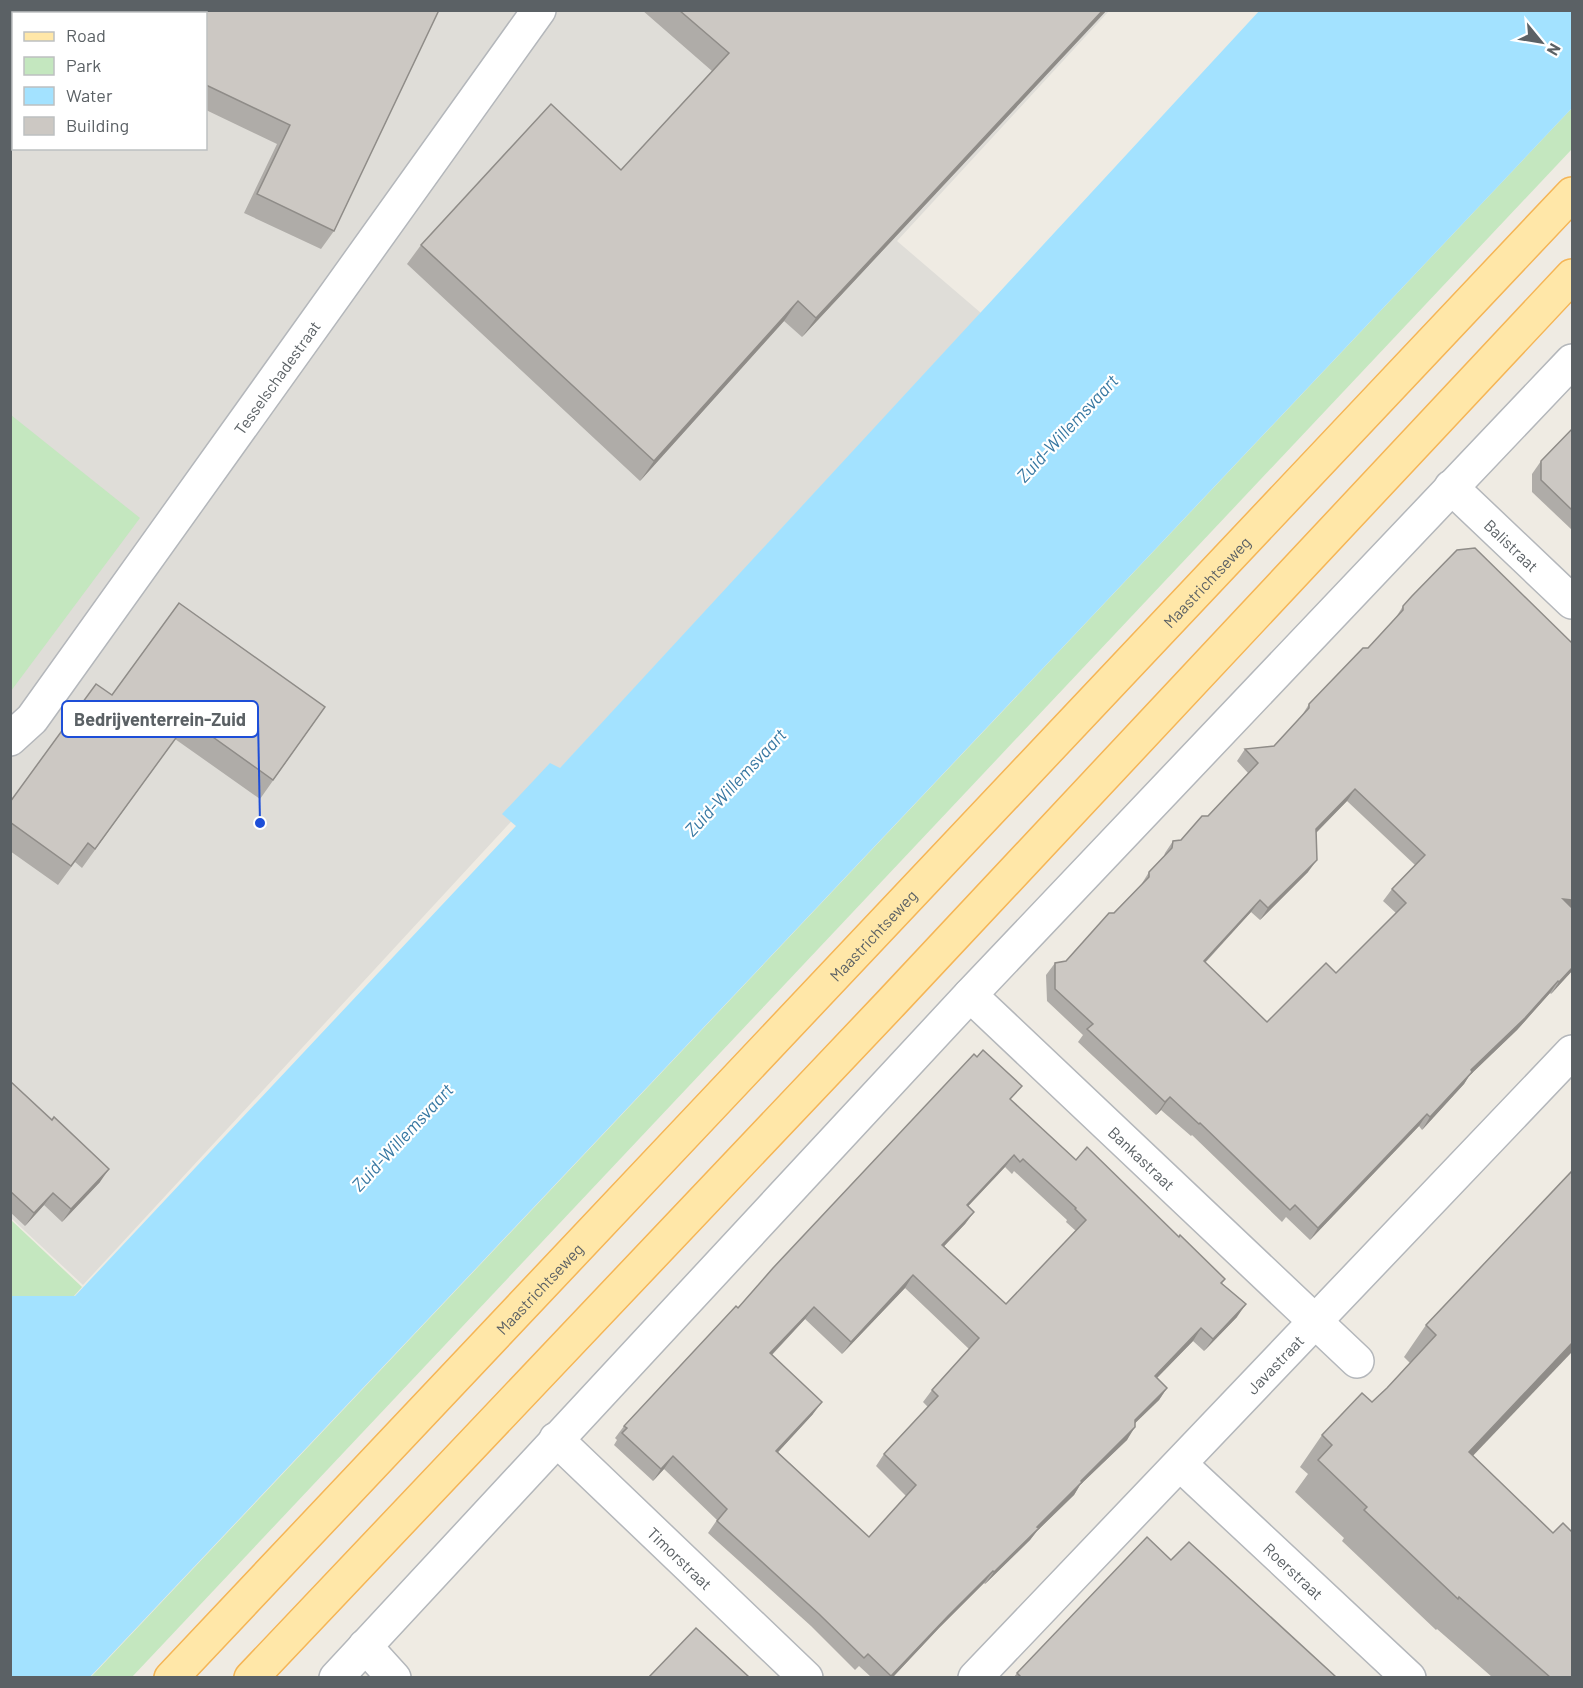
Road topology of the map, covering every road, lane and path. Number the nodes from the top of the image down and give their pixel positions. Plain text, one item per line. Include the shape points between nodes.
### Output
1 (538, 10) edge
2 (1572, 194) edge
3 (1572, 276) edge
4 (1572, 361) edge
5 (1451, 487) junction
6 (1572, 602) edge
7 (10, 739) edge
8 (970, 995) junction
9 (1572, 1052) edge
10 (1315, 1322) junction
11 (1357, 1361) dead end
12 (556, 1439) junction
13 (1180, 1464) junction
14 (366, 1646) junction
15 (171, 1677) edge
16 (251, 1677) edge
17 (336, 1677) edge
18 (394, 1677) edge
19 (806, 1677) edge
20 (975, 1677) edge
21 (1409, 1677) edge

1 - 7 street, Tesselschadestraat via 32,718
2 - 15 main road, Maastrichtseweg
3 - 16 main road via 891,1003
4 - 5 street
5 - 6 street, Balistraat
5 - 8 street
8 - 10 street, Bankastraat
8 - 12 street
9 - 10 street, Javastraat
10 - 11 street, Bankastraat
10 - 13 street, Javastraat
12 - 14 street
12 - 19 street, Timorstraat
13 - 20 street, Javastraat
13 - 21 street, Roerstraat
14 - 17 street
14 - 18 street

